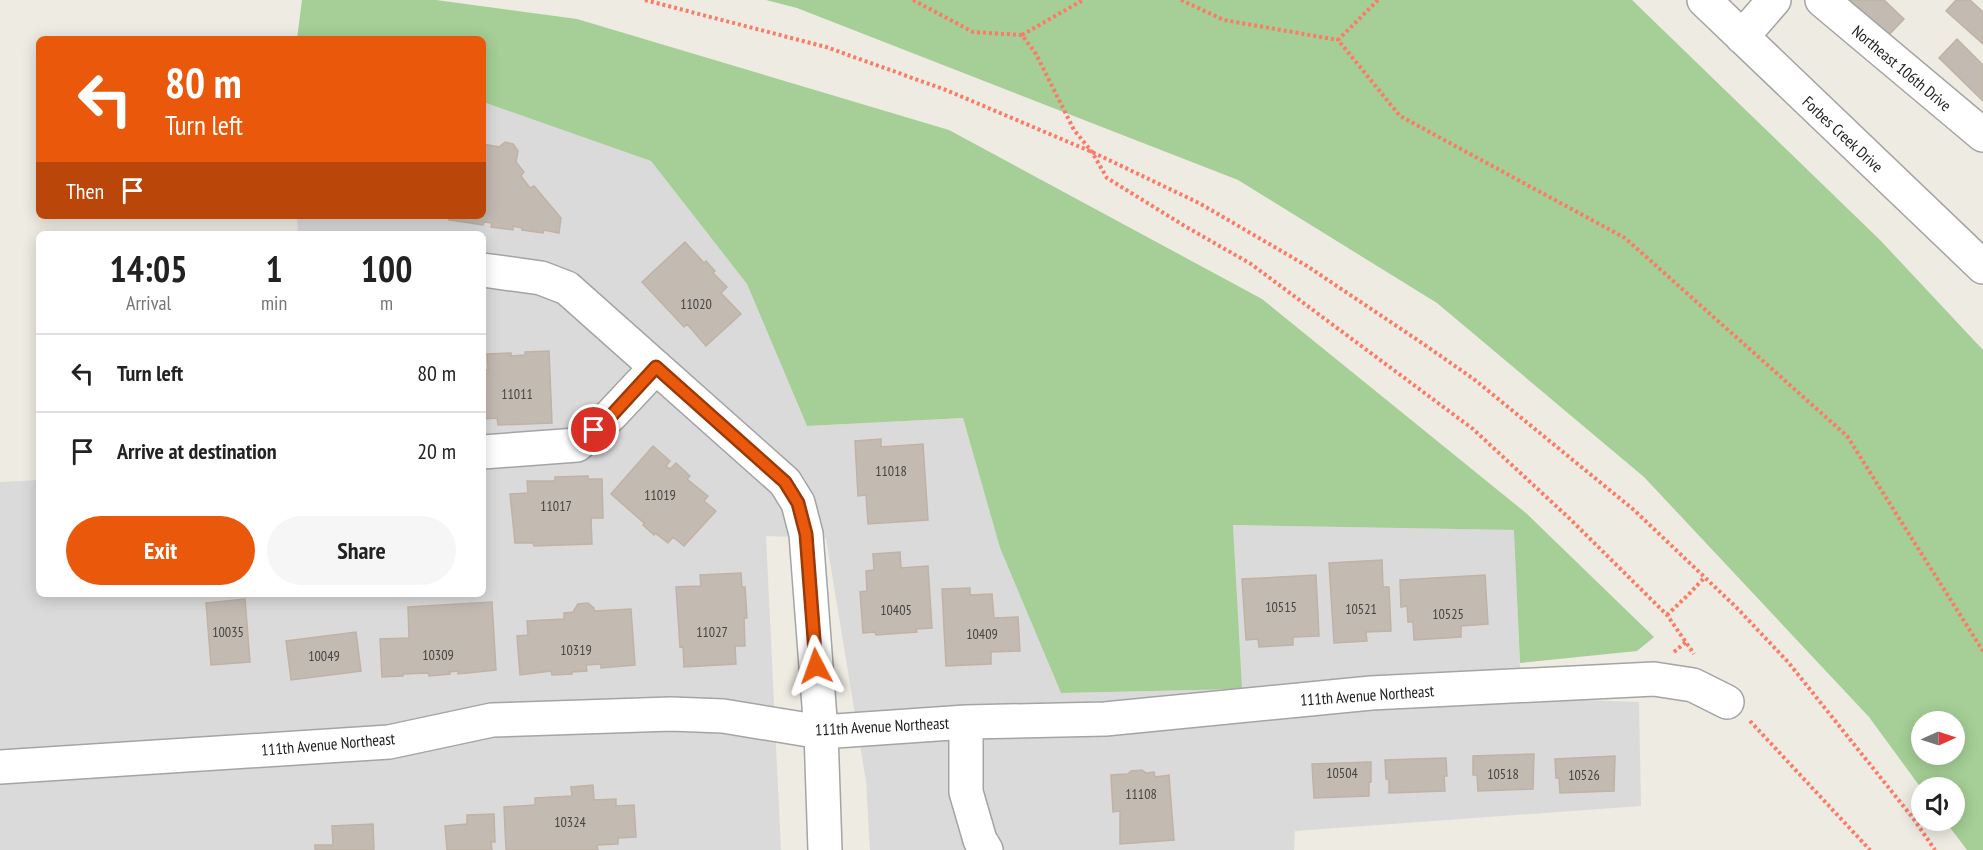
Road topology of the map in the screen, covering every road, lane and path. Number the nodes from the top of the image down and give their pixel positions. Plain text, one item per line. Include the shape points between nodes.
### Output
1 (645, 0) edge
2 (913, 0) edge
3 (1083, 0) edge
4 (1182, 0) edge
5 (1378, 0) edge
6 (1704, 0) edge
7 (1774, 0) edge
8 (1822, 0) edge
9 (1022, 34) junction
10 (1742, 38) junction
11 (1338, 40) junction
12 (1983, 135) edge
13 (1092, 152) junction
14 (1983, 267) edge
15 (486, 270) edge
16 (656, 367) junction
17 (486, 452) edge
18 (1705, 577) junction
19 (1667, 615) junction
20 (1983, 651) edge
21 (1697, 659) dead end
22 (1727, 702) joint
23 (966, 722) junction
24 (821, 732) junction
25 (0, 767) edge
26 (825, 850) edge
27 (986, 850) edge
28 (1870, 850) edge
29 (1935, 850) edge

1 - 13 path via 826,47 946,90
2 - 9 path via 973,32
3 - 9 path
4 - 11 path via 1224,20
5 - 11 path
6 - 10 street, Forbes Creek Drive
7 - 10 street
8 - 12 street, Northeast 106th Drive
9 - 13 path via 1074,130
10 - 14 street, Forbes Creek Drive
11 - 20 path via 1400,116 1625,238 1847,436
13 - 18 path via 1199,203 1307,266 1422,342 1545,435
13 - 19 path via 1107,178 1251,264 1473,429
15 - 16 street via 541,278 567,288
16 - 17 street via 611,416 577,445
16 - 24 street via 785,482 798,503 806,534
18 - 19 path
18 - 29 path via 1788,662
19 - 21 path
22 - 23 street, 111th Avenue Northeast via 1693,685 1654,679 1371,693 1105,719
22 - 28 path via 1755,726
23 - 24 street, 111th Avenue Northeast
23 - 27 street via 966,792
24 - 25 street, 111th Avenue Northeast via 671,714 492,720 389,742
24 - 26 street

